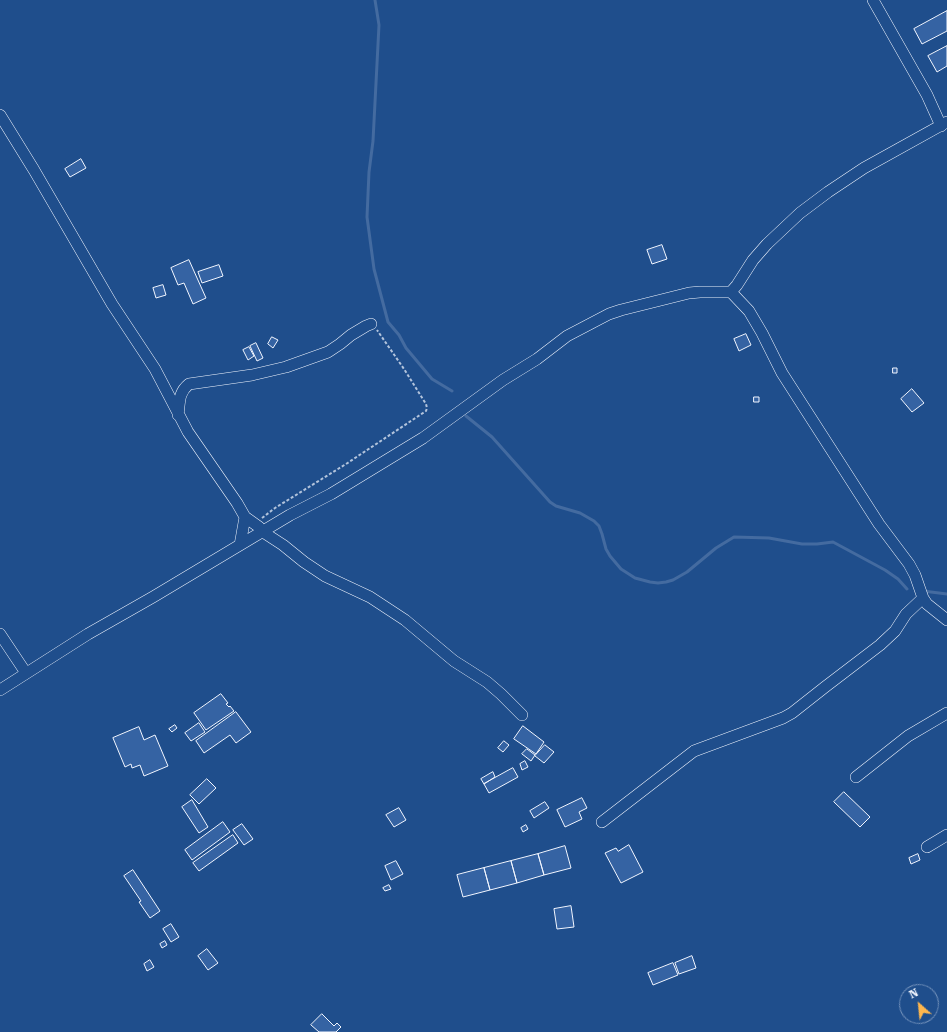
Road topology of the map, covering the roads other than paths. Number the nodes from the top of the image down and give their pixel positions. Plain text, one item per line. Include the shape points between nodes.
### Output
1 (873, 0) edge
2 (0, 115) edge
3 (944, 124) edge
4 (731, 292) junction
5 (371, 324) road end
6 (178, 415) junction
7 (245, 517) junction
8 (263, 532) junction
9 (240, 545) junction
10 (923, 598) junction
11 (947, 620) edge
12 (0, 634) edge
13 (26, 673) junction
14 (0, 690) edge
15 (947, 713) edge
16 (522, 715) dead end
17 (856, 777) dead end
18 (602, 822) dead end
19 (947, 835) edge
20 (927, 847) dead end

1 - 3 street
2 - 6 street via 112,304 155,369
3 - 4 street via 864,168 800,213 753,260
4 - 8 street via 689,293 621,310 589,324 496,384 423,438
4 - 10 street via 749,311 782,373 879,524 909,564
5 - 6 street via 328,352 286,367 252,376 189,384 180,395
6 - 7 street
7 - 8 street
7 - 9 street
8 - 9 street
8 - 16 street via 325,576 370,597 405,620 454,661 487,682
9 - 13 street
10 - 11 street
10 - 18 street via 880,645 792,713 694,751
12 - 13 street
13 - 14 street
15 - 17 street via 908,736
19 - 20 street

